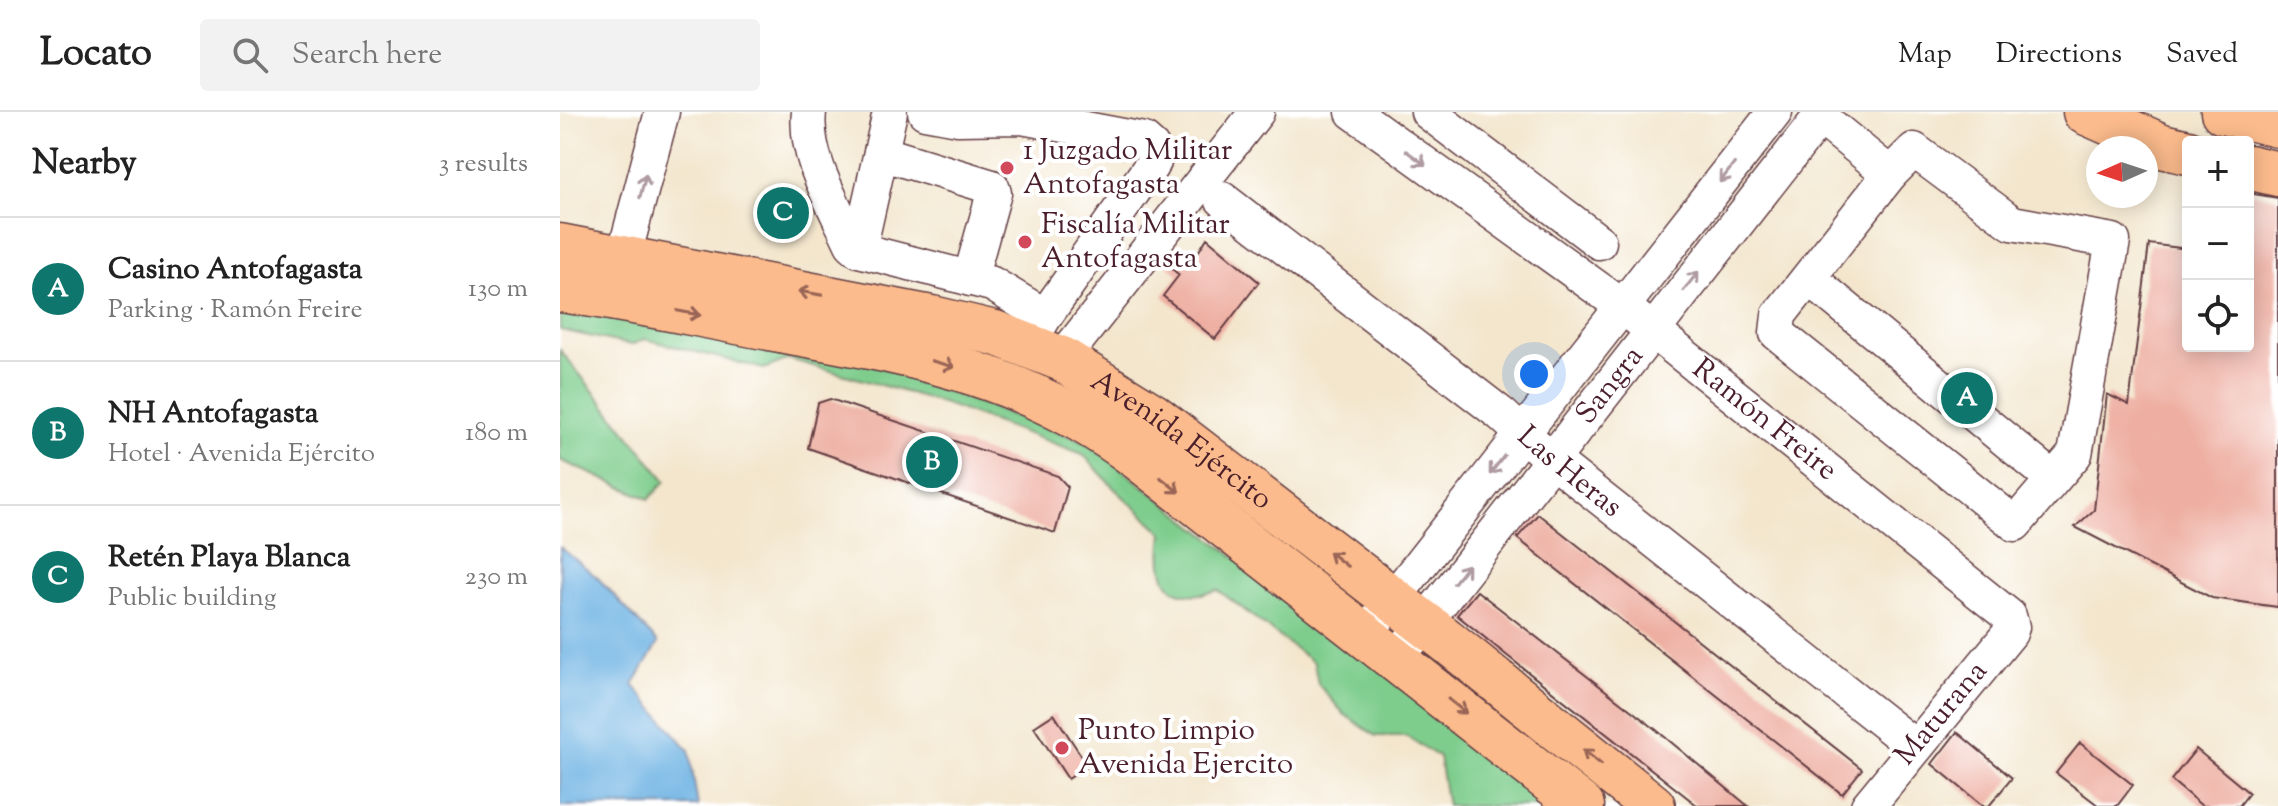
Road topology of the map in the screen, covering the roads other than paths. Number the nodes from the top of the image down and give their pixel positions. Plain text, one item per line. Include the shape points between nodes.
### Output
1 (662, 112) edge
2 (809, 112) edge
3 (890, 112) edge
4 (925, 112) edge
5 (1257, 112) edge
6 (1353, 112) edge
7 (1428, 112) edge
8 (1775, 112) edge
9 (2085, 112) edge
10 (2223, 112) edge
11 (1822, 114) edge
12 (2278, 125) edge
13 (2182, 151) edge
14 (881, 153) junction
15 (2254, 168) edge
16 (1890, 174) junction
17 (2278, 174) edge
18 (1222, 199) dead end
19 (1599, 242) dead end
20 (560, 246) edge
21 (865, 251) junction
22 (1076, 272) junction
23 (1809, 278) junction
24 (618, 279) junction
25 (970, 279) junction
26 (560, 290) edge
27 (1110, 298) junction
28 (854, 301) junction
29 (1622, 306) junction
30 (1653, 330) junction
31 (1045, 340) junction
32 (1522, 433) junction
33 (1550, 458) junction
34 (2053, 479) junction
35 (1407, 612) junction
36 (2012, 622) joint
37 (1381, 646) junction
38 (1914, 746) junction
39 (1582, 806) edge
40 (1653, 806) edge
41 (1868, 806) edge

24 -> 1 street
2 - 21 street via 812,153 847,232
3 - 14 street
4 - 22 street via 958,118 1022,117 1144,140 1152,147 1154,162
5 - 27 street
6 -> 29 street, Ramón Freire
7 - 19 street
8 -> 29 street, Sangra
9 - 13 main road
10 - 12 main road
11 - 16 street
30 -> 11 street, Sangra
14 - 21 street
14 - 25 street via 992,187
15 - 17 main road
16 - 23 street
16 - 34 street via 1914,150 2012,223 2113,241 2075,454
18 - 32 street, Las Heras
20 - 24 main road
21 - 25 street
21 - 28 street
22 - 27 street
22 - 31 street
23 - 34 street
23 - 34 street via 1779,315 1777,333 2015,524
24 - 26 main road
28 -> 24 main road, Avenida Ejército
24 -> 37 main road, Avenida Ejército via 890,348 1040,397 1112,438
25 - 31 street via 992,284
27 - 31 street
28 - 31 main road, Avenida Ejército
29 - 30 street, Ramón Freire
29 - 32 street, Sangra
30 - 33 street, Sangra
30 - 36 street, Ramón Freire
35 -> 31 main road, Avenida Ejército via 1152,415
32 - 33 street, Las Heras
32 -> 35 street, Sangra
35 -> 33 street, Sangra
33 - 38 street, Las Heras
35 - 37 street, Sangra
40 -> 35 main road, Avenida Ejército
36 - 38 street, Maturana via 2010,633
37 -> 39 main road, Avenida Ejército
38 - 41 street, Maturana

